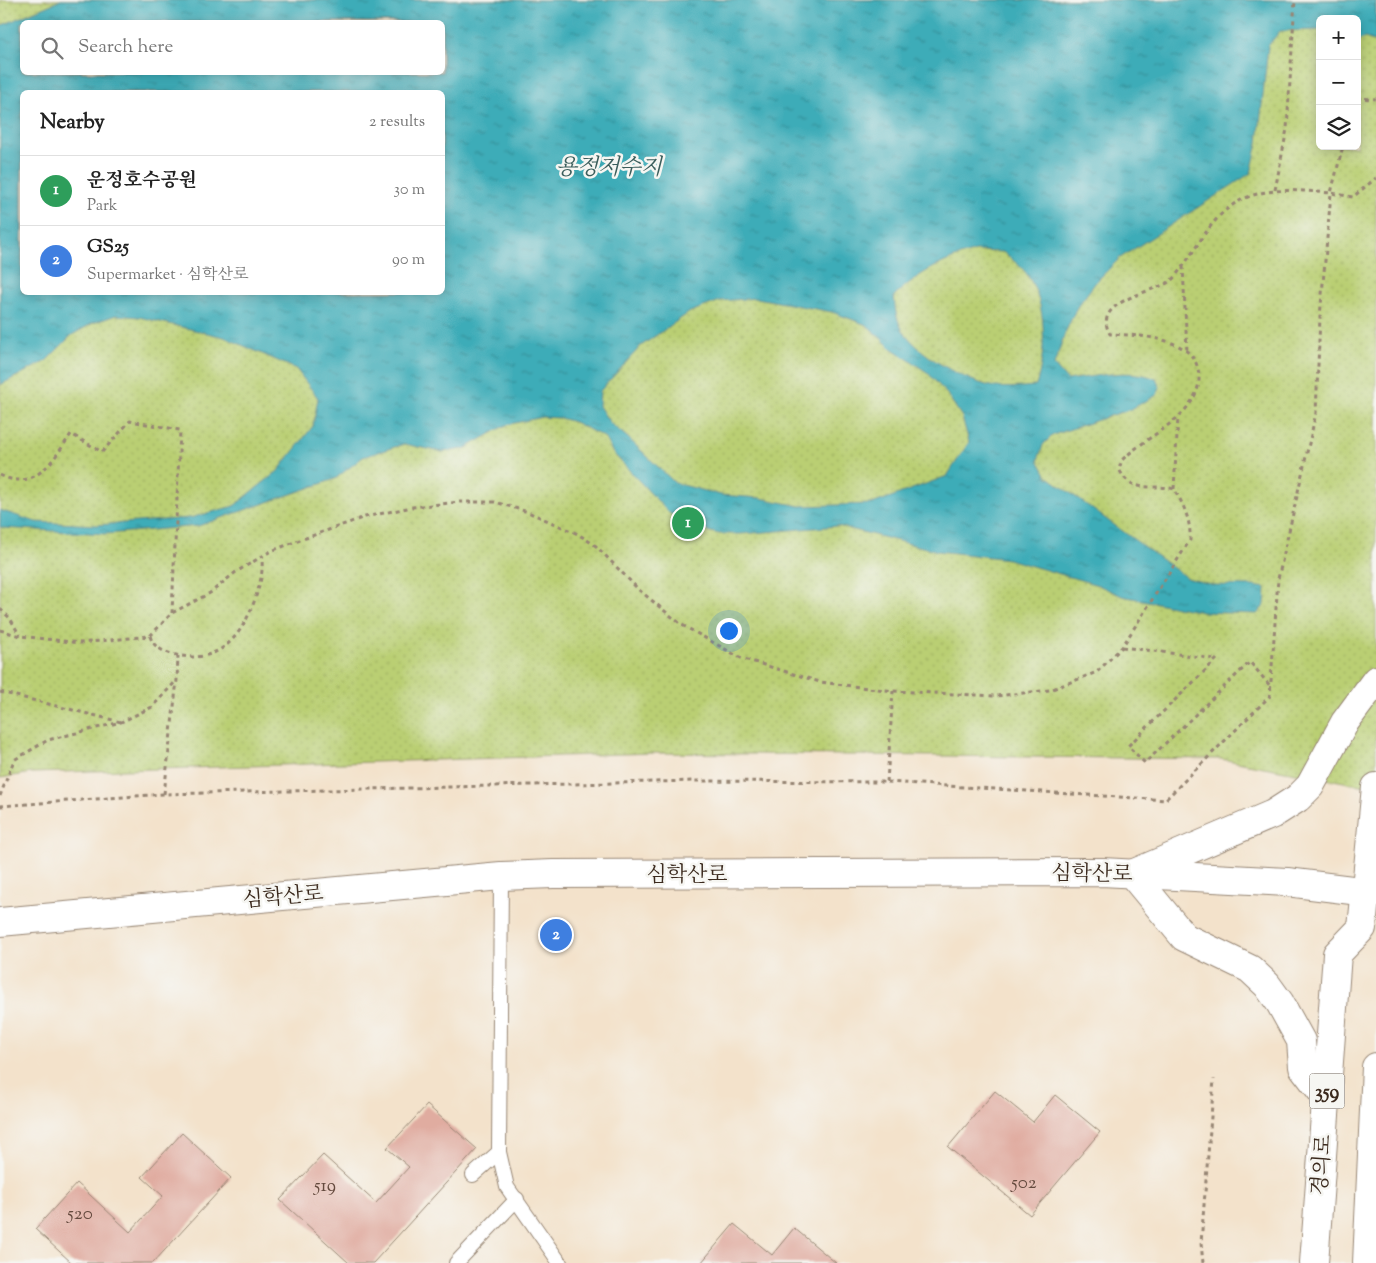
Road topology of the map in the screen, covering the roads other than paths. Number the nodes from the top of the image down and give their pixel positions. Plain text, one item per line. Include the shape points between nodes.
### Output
1 (1376, 680) edge
2 (1376, 787) edge
3 (1132, 874) junction
4 (501, 876) junction
5 (1371, 892) edge
6 (0, 922) edge
7 (1369, 937) edge
8 (1376, 1067) edge
9 (1326, 1097) junction
10 (1375, 1120) edge
11 (499, 1152) junction
12 (473, 1176) dead end
13 (517, 1199) junction
14 (456, 1263) edge
15 (560, 1263) edge
16 (1314, 1263) edge
17 (1367, 1263) edge

1 - 3 street via 1345,722 1310,786 1298,798 1273,814
2 - 5 street, 경의로 / 359
3 - 4 street, 심학산로
3 - 5 street, 심학산로 via 1286,882
3 - 9 street via 1184,937 1250,969 1267,985 1300,1041 1303,1067
4 - 6 street, 심학산로
4 - 11 lane
5 - 7 street, 경의로 / 359
7 - 9 street, 경의로 / 359 via 1337,954
8 - 10 street, 359
9 - 16 street, 경의로 / 359
10 - 17 street, 359
11 - 12 lane
11 - 13 lane via 507,1187
13 - 14 lane
13 - 15 lane

